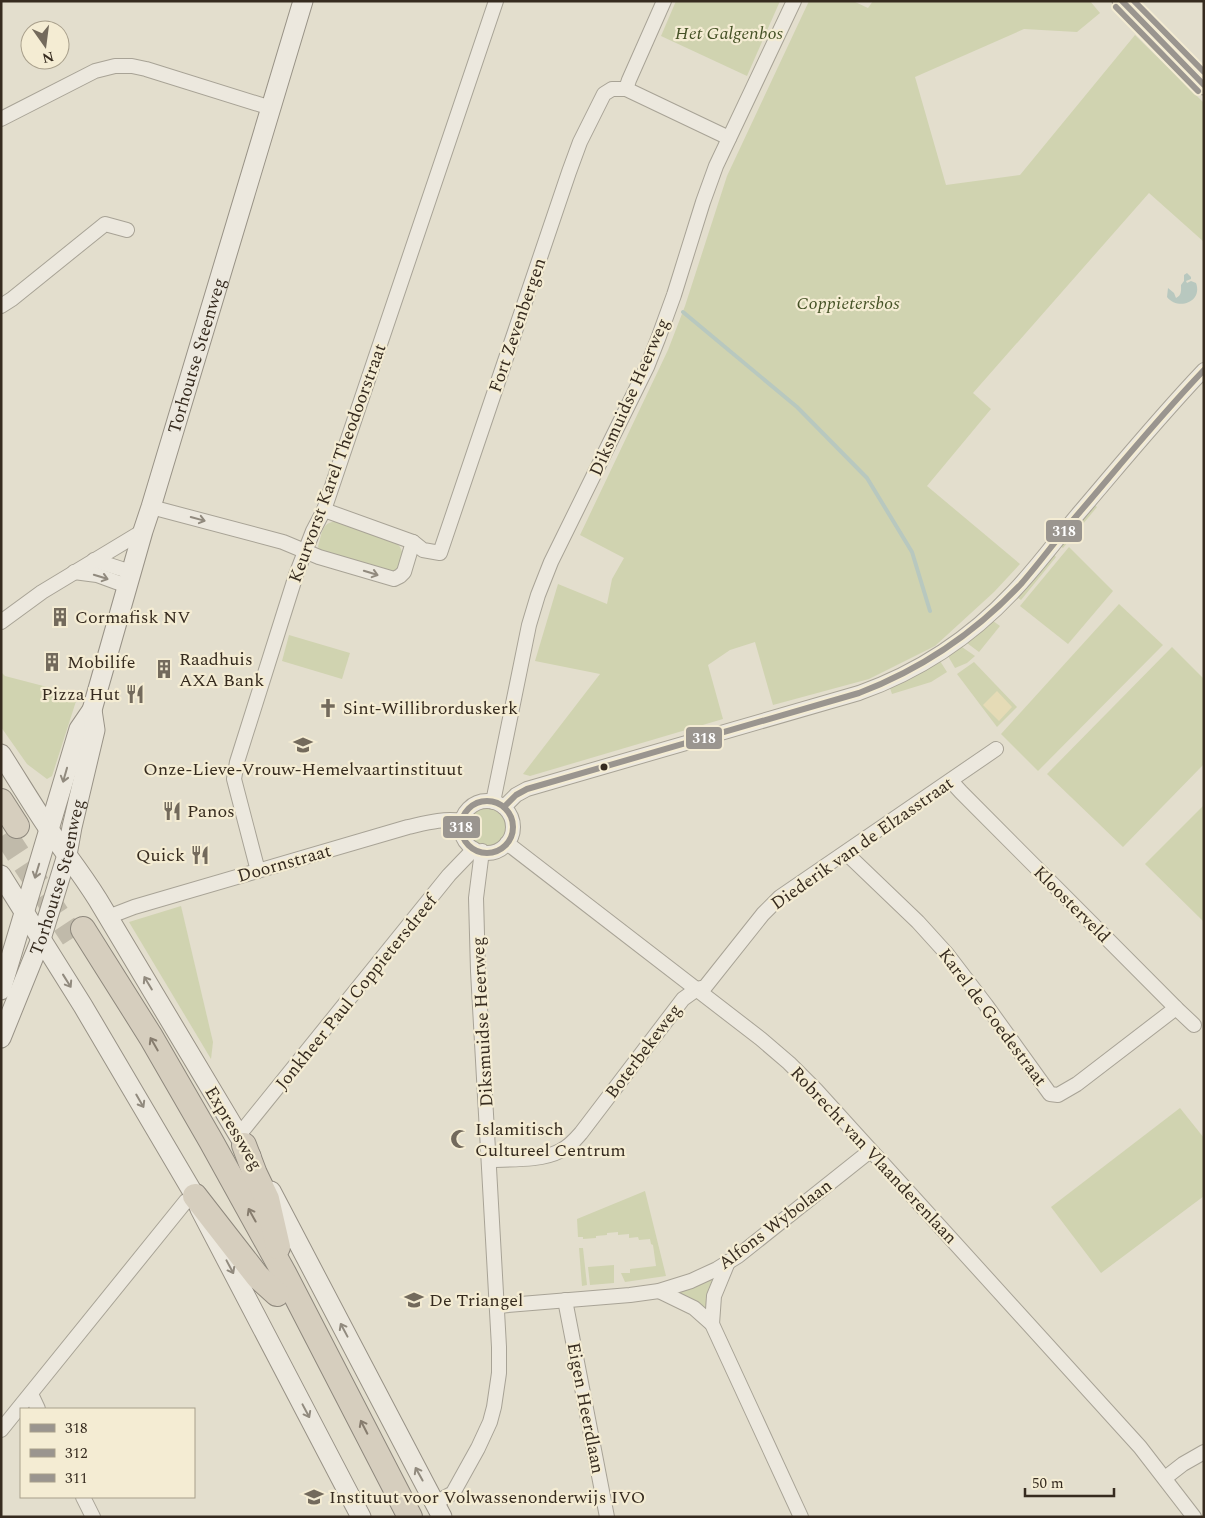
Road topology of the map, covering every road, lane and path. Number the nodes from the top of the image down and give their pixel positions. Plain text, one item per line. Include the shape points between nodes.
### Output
1 (303, 1) edge
2 (496, 1) edge
3 (664, 1) edge
4 (794, 1) edge
5 (1122, 1) edge
6 (1204, 84) edge
7 (626, 89) junction
8 (271, 108) junction
9 (1, 119) edge
10 (729, 138) junction
11 (127, 230) dead end
12 (1, 306) edge
13 (1204, 370) edge
14 (151, 507) junction
15 (324, 510) junction
16 (143, 531) junction
17 (413, 542) junction
18 (305, 551) junction
19 (94, 560) junction
20 (74, 572) junction
21 (129, 579) junction
22 (1, 622) edge
23 (92, 710) junction
24 (996, 749) dead end
25 (1, 754) edge
26 (951, 781) junction
27 (1, 801) edge
28 (498, 804) junction
29 (462, 821) junction
30 (50, 829) junction
31 (8, 830) edge
32 (507, 843) junction
33 (478, 850) junction
34 (846, 854) junction
35 (67, 855) junction
36 (258, 871) junction
37 (1, 875) edge
38 (24, 912) junction
39 (108, 917) junction
40 (78, 934) tunnel mouth
41 (41, 939) junction
42 (1, 990) edge
43 (697, 990) junction
44 (1176, 1008) junction
45 (1194, 1025) dead end
46 (1, 1038) edge
47 (242, 1140) junction
48 (870, 1151) junction
49 (489, 1160) junction
50 (195, 1196) junction
51 (728, 1262) junction
52 (280, 1284) junction
53 (659, 1291) junction
54 (565, 1300) junction
55 (496, 1306) junction
56 (712, 1324) junction
57 (31, 1394) junction
58 (38, 1408) edge
59 (1, 1430) edge
60 (1204, 1452) edge
61 (1165, 1478) junction
62 (84, 1498) edge
63 (439, 1510) edge
64 (94, 1517) edge
65 (361, 1517) edge
66 (393, 1517) edge
67 (410, 1517) edge
68 (607, 1517) edge
69 (801, 1517) edge
70 (1194, 1517) edge

1 - 8 street, Torhoutse Steenweg
2 - 15 street, Keurvorst Karel Theodoorstraat
3 - 7 street
4 - 10 street, Diksmuidse Heerweg
5 - 6 street
7 - 10 street
7 - 17 street, Fort Zevenbergen via 612,89 604,94 580,142 440,553 423,550
8 - 9 street via 132,66 115,66 82,77
8 - 14 street, Torhoutse Steenweg
10 - 28 street, Diksmuidse Heerweg via 703,202 658,339 538,595 522,655
11 - 12 street via 105,224
13 - 28 street via 1140,440 1014,591 981,624 928,662 859,693 527,789
14 - 16 street, Torhoutse Steenweg
14 -> 18 street via 283,542
15 - 17 street, Fort Zevenbergen
15 - 18 street, Keurvorst Karel Theodoorstraat
16 - 19 street
16 - 21 street, Torhoutse Steenweg
18 -> 17 street via 394,579 404,572
18 - 36 street, Keurvorst Karel Theodoorstraat via 234,772
19 - 20 street
19 - 21 street
20 -> 21 street
20 - 22 street
21 - 23 street, Torhoutse Steenweg
23 -> 30 street, Torhoutse Steenweg via 79,728
23 - 35 street, Torhoutse Steenweg via 95,730
24 - 26 street, Diederik van de Elzasstraat
25 - 30 street, Expressweg
26 - 34 street, Diederik van de Elzasstraat
26 - 44 street, Kloosterveld
27 - 31 highway
28 - 29 street via 477,803 470,807
28 - 32 street via 512,821 513,829
29 - 33 street via 463,837
29 - 36 street, Doornstraat via 426,823
30 - 35 street, Expressweg
30 -> 38 street, Torhoutse Steenweg
32 - 33 street via 494,851
32 - 43 street, Robrecht van Vlaanderenlaan
33 - 47 street, Jonkheer Paul Coppietersdreef via 449,875
33 - 49 street, Diksmuidse Heerweg via 478,970
34 - 43 street, Diederik van de Elzasstraat via 780,898 763,914 706,987
34 - 44 street, Karel de Goedestraat via 947,954 1050,1094 1058,1095 1077,1084
35 - 39 street, Expressweg
35 - 41 street, Torhoutse Steenweg
36 - 39 street, Doornstraat
37 - 38 street
38 - 41 street
38 - 42 street, Torhoutse Steenweg
47 -> 39 street, Expressweg
40 - 52 highway via 182,1121
41 - 46 street, Torhoutse Steenweg
41 -> 50 street
43 - 48 street, Robrecht van Vlaanderenlaan via 789,1063
43 - 49 street, Boterbekeweg via 683,999 570,1146 546,1156
44 - 45 street, Kloosterveld
47 - 52 highway via 267,1199
63 -> 47 street, Expressweg
48 - 51 street, Alfons Wybolaan
48 - 61 street, Robrecht van Vlaanderenlaan
49 - 55 street, Diksmuidse Heerweg
50 - 52 highway via 258,1277
50 - 57 street via 186,1201
50 -> 65 street
51 - 53 street, Alfons Wybolaan via 690,1281
51 - 56 street via 714,1296
52 - 66 highway
67 -> 52 highway
53 - 54 street, Alfons Wybolaan
53 - 56 street via 694,1308
54 - 55 street, Alfons Wybolaan
54 - 68 street, Eigen Heerdlaan
55 - 63 street, Diksmuidse Heerweg via 499,1373 490,1422 453,1493
56 - 69 street
57 - 58 street
57 - 59 street
60 - 61 street
61 - 70 street, Robrecht van Vlaanderenlaan
62 - 64 street

